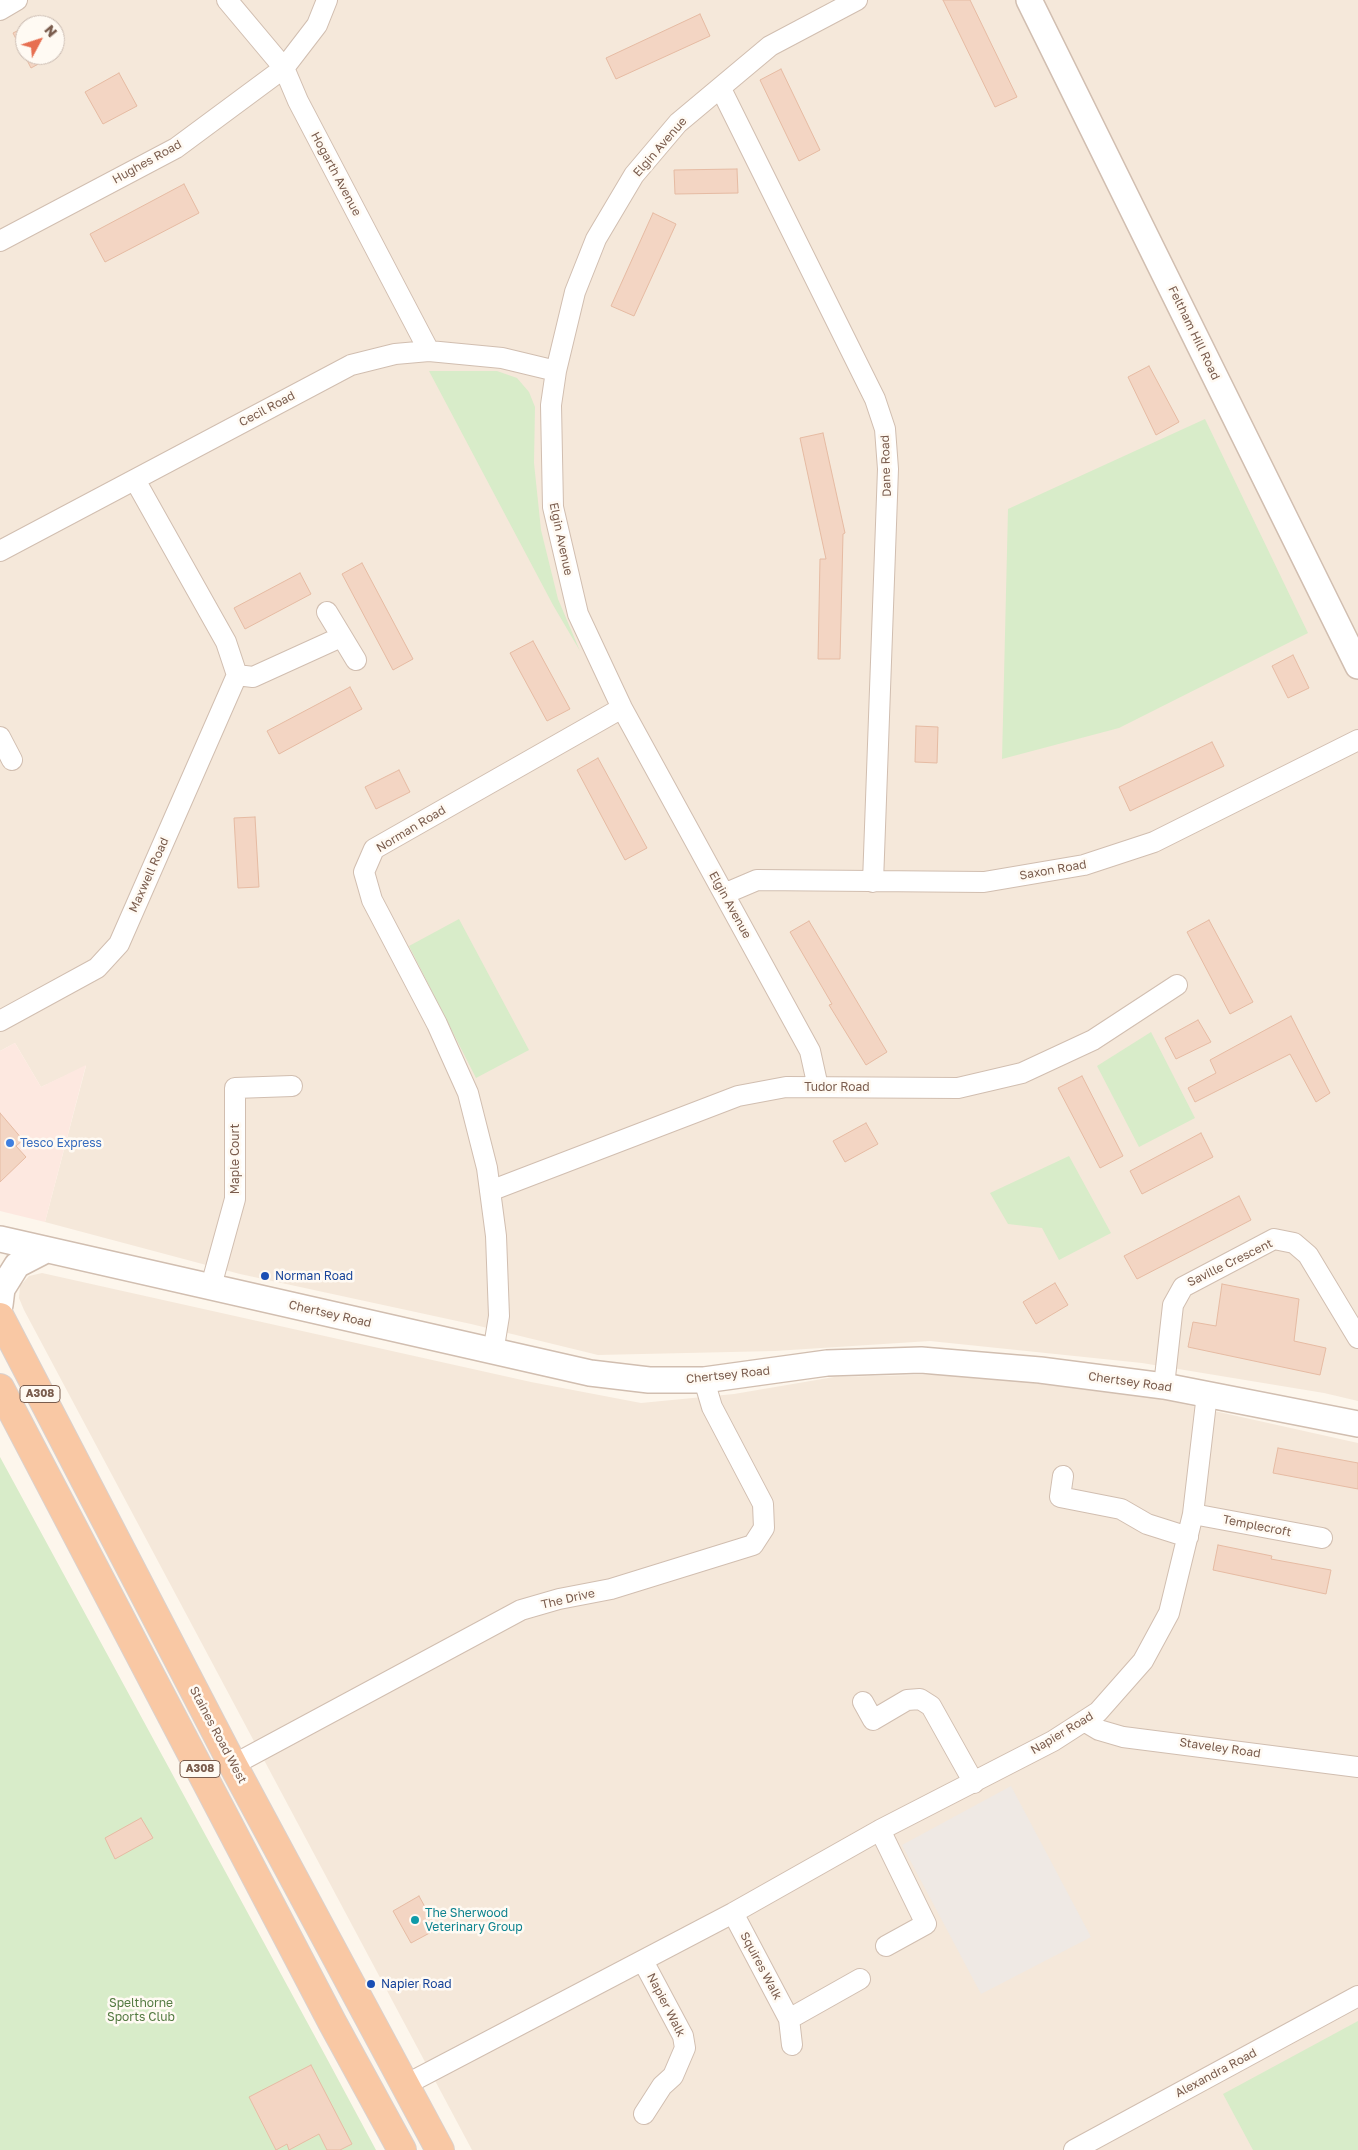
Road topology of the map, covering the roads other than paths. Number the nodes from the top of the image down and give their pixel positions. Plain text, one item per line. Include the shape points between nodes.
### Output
1 (17, 0) edge
2 (227, 0) edge
3 (327, 0) edge
4 (857, 0) edge
5 (1029, 0) edge
6 (0, 10) edge
7 (284, 68) junction
8 (720, 89) junction
9 (0, 241) edge
10 (429, 351) junction
11 (556, 371) junction
12 (135, 480) junction
13 (0, 552) edge
14 (327, 612) dead end
15 (341, 637) junction
16 (356, 660) dead end
17 (1358, 666) edge
18 (237, 675) junction
19 (622, 708) junction
20 (0, 736) edge
21 (1358, 740) edge
22 (12, 760) dead end
23 (873, 882) junction
24 (724, 894) junction
25 (1177, 985) dead end
26 (0, 1021) edge
27 (292, 1086) dead end
28 (818, 1087) junction
29 (490, 1191) junction
30 (0, 1239) edge
31 (46, 1250) junction
32 (211, 1286) junction
33 (0, 1305) edge
34 (0, 1317) edge
35 (1358, 1338) edge
36 (494, 1353) junction
37 (704, 1380) junction
38 (1164, 1386) junction
39 (0, 1388) edge
40 (1207, 1394) junction
41 (1358, 1424) edge
42 (1063, 1476) dead end
43 (1193, 1514) junction
44 (1188, 1537) junction
45 (1322, 1538) dead end
46 (863, 1702) dead end
47 (1084, 1721) junction
48 (233, 1765) junction
49 (1358, 1767) edge
50 (974, 1783) junction
51 (880, 1830) junction
52 (733, 1913) junction
53 (886, 1946) dead end
54 (643, 1961) junction
55 (860, 1979) dead end
56 (1358, 1996) edge
57 (789, 2019) junction
58 (792, 2046) dead end
59 (405, 2085) junction
60 (644, 2114) dead end
61 (1077, 2149) edge
62 (402, 2150) edge
63 (440, 2150) edge

1 - 6 street
2 - 7 street, Hogarth Avenue
3 - 7 street via 318,25
4 - 8 street, Elgin Avenue via 770,46
5 - 17 street, Feltham Hill Road
7 - 9 street, Hughes Road via 176,148
7 - 10 street, Hogarth Avenue via 298,101
8 - 11 street, Elgin Avenue via 678,123 634,175 596,239 575,292
8 - 23 street, Dane Road via 875,399 885,429 888,469
10 - 11 street, Cecil Road via 502,358
10 - 12 street, Cecil Road via 394,354 351,365
11 - 19 street, Elgin Avenue via 551,405 552,507 578,614
12 - 13 street, Cecil Road
12 - 18 street via 226,642
14 - 15 street
15 - 16 street
15 - 18 street via 252,677
18 - 26 street, Maxwell Road via 119,944 98,968
19 - 24 street, Elgin Avenue
19 - 29 street, Norman Road via 374,849 364,872 372,900 437,1024 468,1092
20 - 22 street
21 - 23 street, Saxon Road via 1154,842 1084,865 984,882
23 - 24 street, Saxon Road via 757,880
24 - 28 street, Elgin Avenue via 810,1051
25 - 28 street, Tudor Road via 1093,1040 1022,1074 958,1088
27 - 32 street, Maple Court via 235,1088 235,1199
28 - 29 street, Tudor Road via 786,1087 738,1096
29 - 36 street, Norman Road via 496,1236 498,1316
30 - 31 street, Chertsey Road
31 - 32 street, Chertsey Road
31 - 33 street via 17,1265 2,1289
32 - 36 street, Chertsey Road
34 - 48 highway, Staines Road West / A308
35 - 38 street, Saville Crescent via 1308,1255 1294,1243 1274,1239 1183,1287 1173,1305
36 - 37 street, Chertsey Road via 590,1373 649,1380
37 - 38 street, Chertsey Road via 827,1363 921,1360 1040,1370
37 - 48 street, The Drive via 712,1407 763,1504 764,1528 753,1545 611,1589 521,1610
38 - 40 street, Chertsey Road
39 - 62 highway, A308
40 - 41 street, Chertsey Road
40 - 43 street, Napier Road
42 - 44 street via 1060,1497 1121,1509 1147,1524
43 - 44 street, Napier Road
43 - 45 street, Templecroft
44 - 47 street, Napier Road via 1168,1613 1143,1662 1098,1712
46 - 50 street via 873,1720 907,1700 920,1699 931,1706
47 - 49 street, Staveley Road via 1122,1737
47 - 50 street, Napier Road
48 - 59 highway, Staines Road West / A308
50 - 51 street, Napier Road
51 - 52 street, Napier Road
51 - 53 street via 926,1924
52 - 54 street, Napier Road
52 - 57 street, Squires Walk
54 - 59 street, Napier Road
54 - 60 street, Napier Walk via 683,2036 685,2048 673,2076 662,2086
55 - 57 street
56 - 61 street, Alexandra Road
57 - 58 street, Squires Walk
59 - 63 highway, Staines Road West / A308

